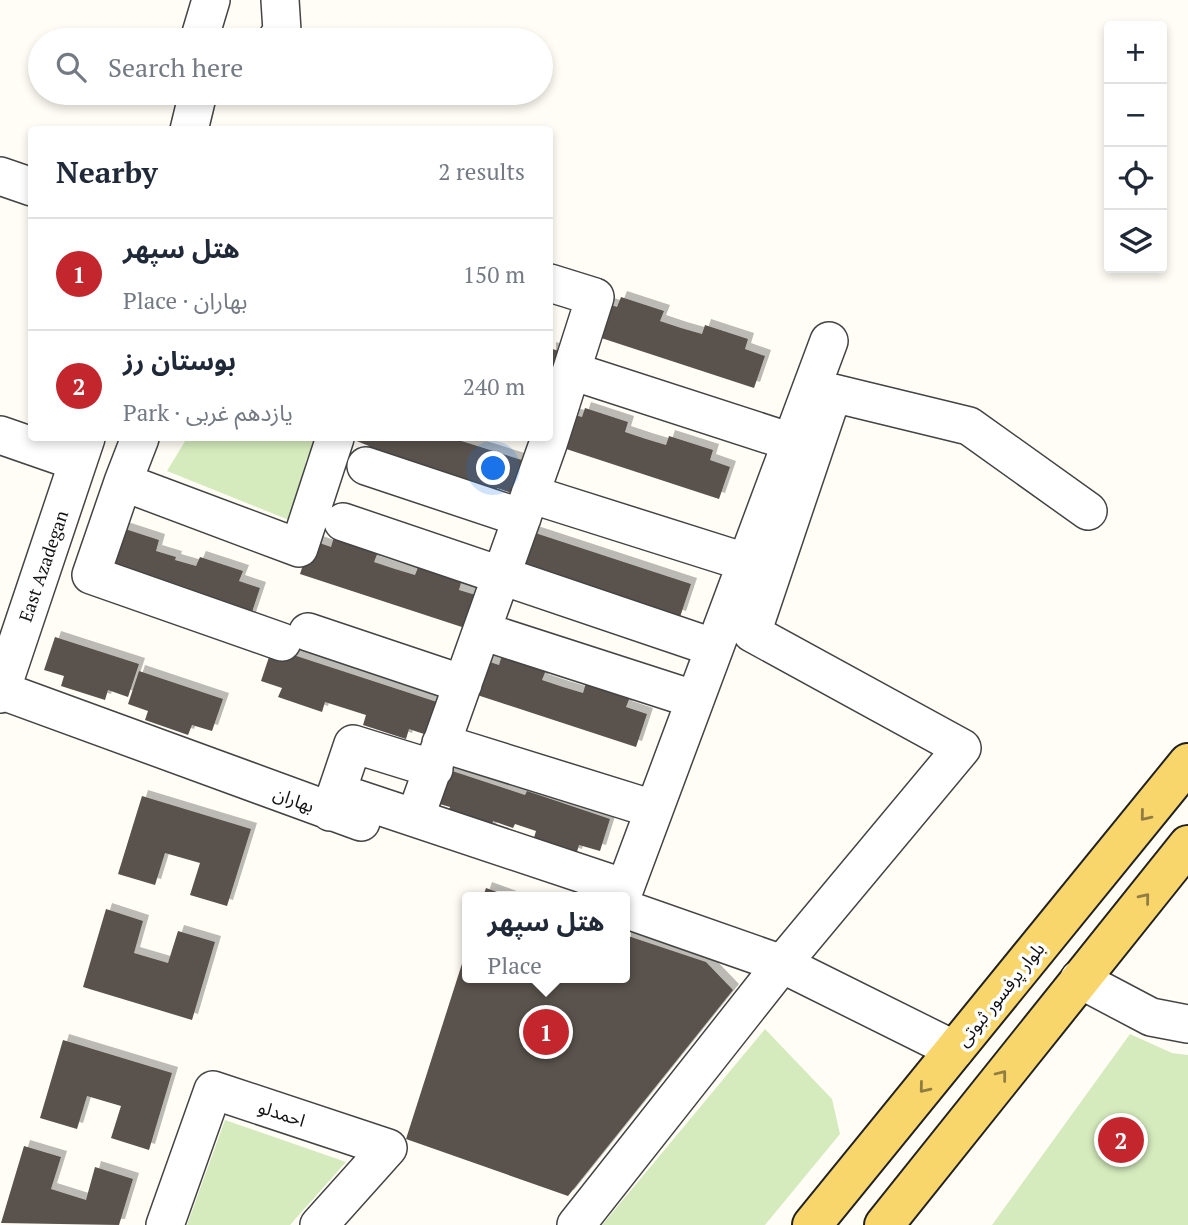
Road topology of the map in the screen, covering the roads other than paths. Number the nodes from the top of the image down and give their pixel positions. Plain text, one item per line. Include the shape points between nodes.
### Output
1 (211, 0) edge
2 (280, 0) edge
3 (203, 28) edge
4 (282, 28) edge
5 (0, 176) edge
6 (28, 186) edge
7 (553, 284) edge
8 (829, 341) dead end
9 (572, 371) junction
10 (553, 409) edge
11 (0, 435) edge
12 (28, 440) edge
13 (35, 441) edge
14 (139, 441) edge
15 (334, 441) edge
16 (537, 441) edge
17 (791, 442) junction
18 (82, 449) edge
19 (366, 466) dead end
20 (123, 482) junction
21 (526, 506) junction
22 (1088, 511) dead end
23 (343, 522) dead end
24 (745, 562) junction
25 (501, 576) junction
26 (482, 631) junction
27 (712, 647) junction
28 (463, 684) junction
29 (0, 692) edge
30 (693, 699) junction
31 (438, 756) junction
32 (1188, 763) edge
33 (333, 802) junction
34 (653, 809) junction
35 (415, 818) junction
36 (1188, 845) edge
37 (577, 892) edge
38 (630, 911) edge
39 (782, 964) junction
40 (1079, 979) junction
41 (1188, 1024) edge
42 (955, 1050) junction
43 (901, 1216) edge
44 (166, 1225) edge
45 (319, 1225) edge
46 (576, 1225) edge
47 (813, 1225) edge

1 - 3 street
2 - 4 street
5 - 6 street
7 - 9 street via 595,298
8 - 17 street
9 - 10 street
9 - 17 street
11 - 12 street
13 - 18 street
14 - 20 street
15 - 20 street via 299,548
16 - 21 street
17 - 24 street
18 - 29 street, East Azadegan
19 - 21 street
20 - 28 street via 91,575
21 - 24 street
21 - 25 street
22 - 39 street via 969,426 833,393 752,633 962,748
23 - 25 street
24 - 27 street
25 - 26 street
25 - 27 street
26 - 28 street
26 - 30 street
27 - 30 street
28 - 31 street
29 - 33 street, بهاران
30 - 34 street
31 - 33 street via 353,744
31 - 34 street
31 - 35 street
32 -> 42 main road, بلوار پرفسور ثبوتی
33 - 35 street
33 - 37 street, بهاران
34 - 35 street via 625,888
40 -> 36 main road
38 - 39 street
39 - 42 street
39 - 46 street
40 - 41 street via 1151,1017
43 -> 40 main road
42 -> 47 main road, بلوار پرفسور ثبوتی
44 - 45 street, احمدلو via 213,1090 388,1148

